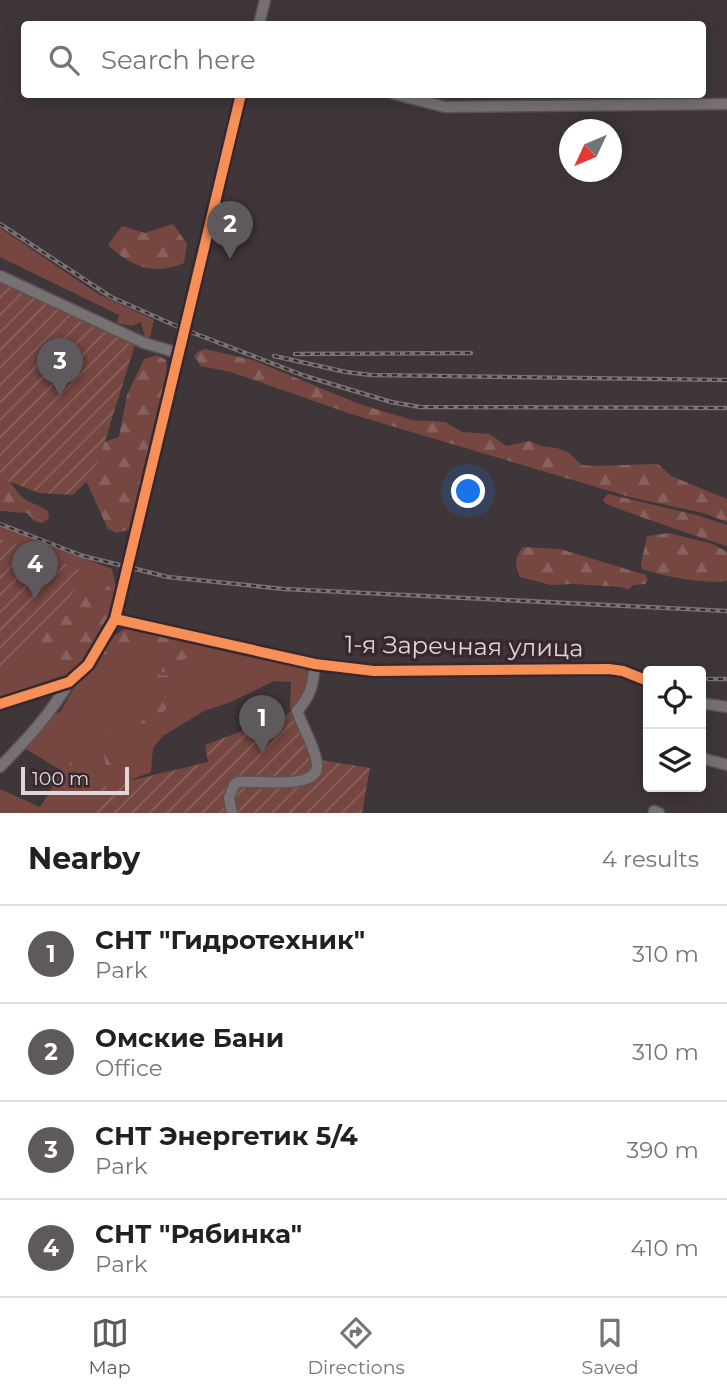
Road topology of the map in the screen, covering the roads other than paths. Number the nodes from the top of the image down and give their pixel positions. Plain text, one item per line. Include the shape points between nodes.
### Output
1 (265, 0) edge
2 (260, 21) edge
3 (240, 98) edge
4 (410, 98) edge
5 (727, 104) edge
6 (0, 276) edge
7 (178, 353) junction
8 (115, 619) junction
9 (315, 664) junction
10 (643, 679) edge
11 (69, 682) junction
12 (0, 704) edge
13 (706, 704) edge
14 (727, 707) edge
15 (706, 759) edge
16 (727, 765) edge
17 (0, 767) edge
18 (232, 813) edge

1 - 2 street
3 - 7 street
4 - 5 street via 445,107
6 - 7 street via 144,343
7 - 8 street
8 - 9 street, 1-я Заречная улица
8 - 11 street via 88,665
9 - 10 street, 1-я Заречная улица via 373,671 609,669
9 - 18 street via 310,696 297,711 316,759 315,773 305,781 238,782 229,798
11 - 12 street
11 - 17 street via 51,712
13 - 14 street
15 - 16 street

